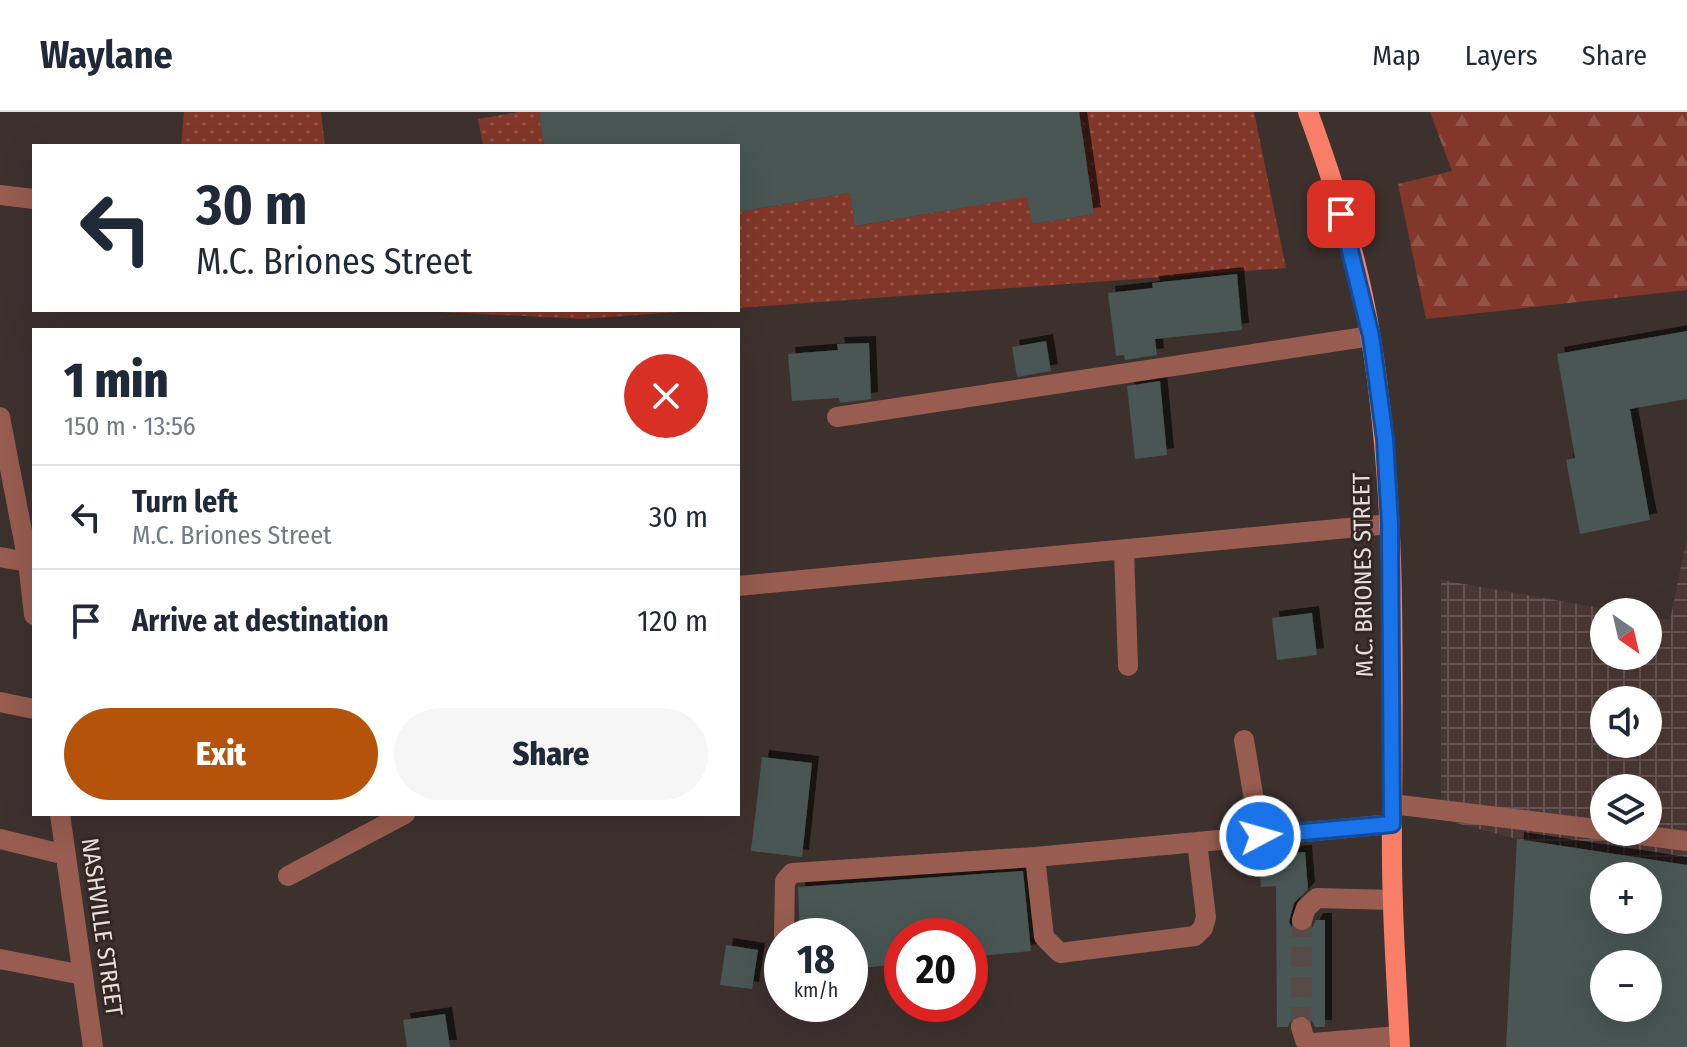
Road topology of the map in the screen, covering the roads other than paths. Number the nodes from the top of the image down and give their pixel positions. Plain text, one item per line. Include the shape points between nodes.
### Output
1 (1308, 112) edge
2 (0, 195) edge
3 (32, 199) edge
4 (1371, 336) junction
5 (0, 417) edge
6 (837, 417) dead end
7 (1390, 524) junction
8 (1124, 551) junction
9 (0, 557) edge
10 (28, 562) junction
11 (740, 586) edge
12 (32, 597) edge
13 (1128, 666) dead end
14 (0, 702) edge
15 (32, 709) edge
16 (1244, 740) dead end
17 (1392, 814) junction
18 (60, 816) edge
19 (401, 816) edge
20 (1590, 829) edge
21 (1260, 836) junction
22 (1662, 838) edge
23 (0, 839) edge
24 (1687, 841) edge
25 (1197, 842) junction
26 (66, 855) junction
27 (1035, 857) junction
28 (288, 876) dead end
29 (1393, 900) junction
30 (784, 918) edge
31 (1302, 920) dead end
32 (0, 959) edge
33 (83, 975) junction
34 (1301, 1027) dead end
35 (1399, 1041) edge
36 (93, 1047) edge

1 - 4 main road, M.C. BRIONES STREET via 1334,184
2 - 3 street
4 - 6 street
4 - 7 main road, M.C. BRIONES STREET
5 - 10 street
7 - 8 street
7 - 17 main road, M.C. BRIONES STREET
8 - 11 street
8 - 13 street
9 - 10 street
10 - 12 street
14 - 15 street
16 - 21 street
17 - 20 street
17 - 21 street
17 - 29 main road, M.C. BRIONES STREET
18 - 26 street, NASHVILLE STREET
19 - 28 street
21 - 25 street
22 - 24 street
23 - 26 street
25 - 27 street
25 - 27 street via 1206,917 1195,936 1060,953 1044,937
26 - 33 street, NASHVILLE STREET
27 - 30 street via 792,873 785,881
29 - 31 street via 1317,898
29 - 35 main road, M.C. BRIONES STREET
32 - 33 street
33 - 36 street, NASHVILLE STREET
34 - 35 street via 1305,1040 1312,1043

